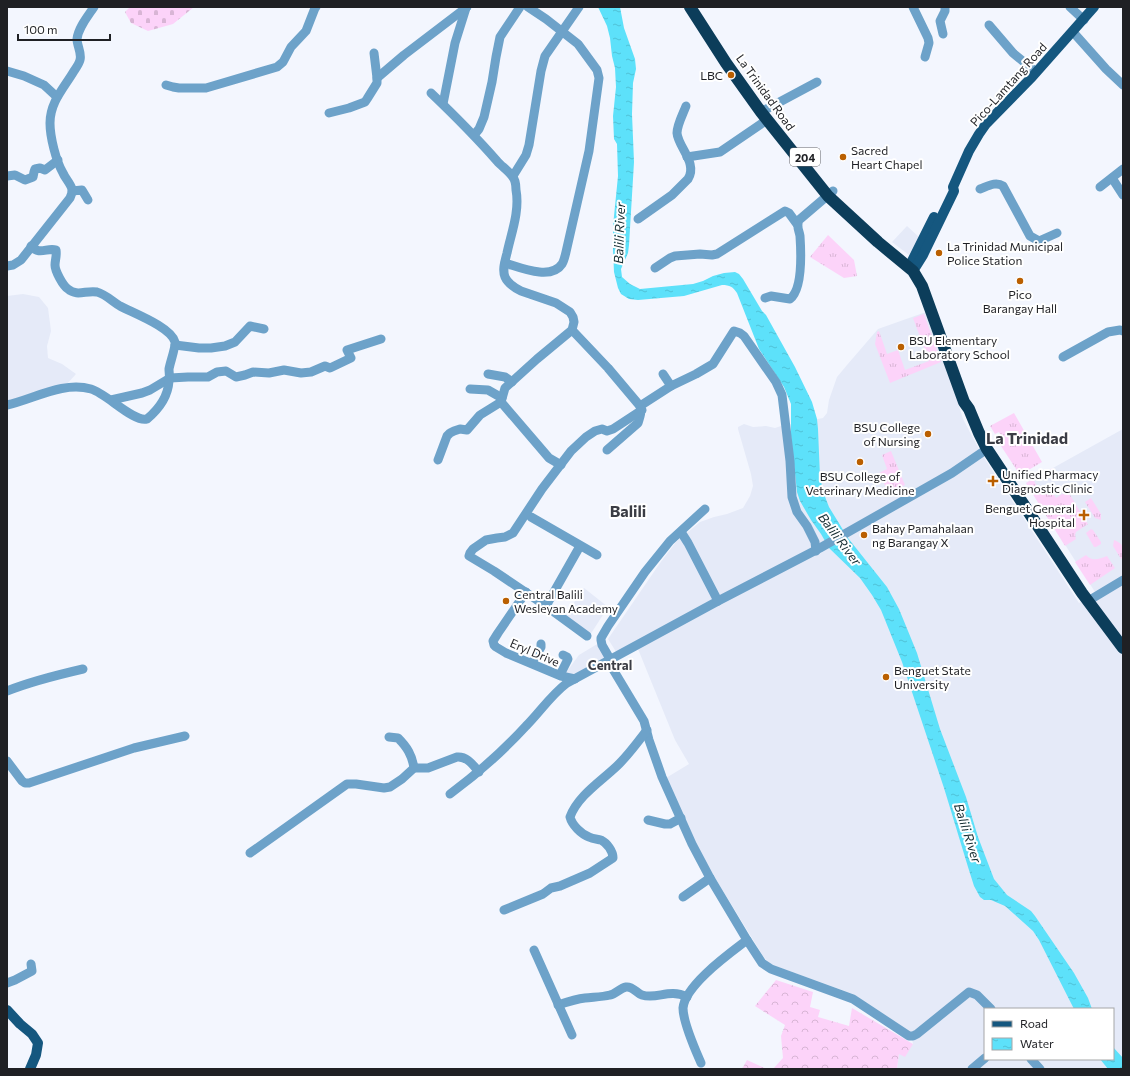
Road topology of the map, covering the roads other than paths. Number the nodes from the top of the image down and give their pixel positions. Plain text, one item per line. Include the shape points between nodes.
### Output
1 (94, 7) edge
2 (316, 7) edge
3 (467, 7) edge
4 (520, 7) edge
5 (528, 7) edge
6 (579, 7) edge
7 (690, 7) edge
8 (698, 7) edge
9 (913, 7) edge
10 (945, 7) edge
11 (1070, 7) edge
12 (1094, 7) edge
13 (1084, 20) junction
14 (989, 25) dead end
15 (562, 31) junction
16 (1073, 32) junction
17 (943, 34) dead end
18 (374, 53) dead end
19 (926, 57) dead end
20 (7, 71) edge
21 (1036, 72) junction
22 (377, 78) junction
23 (817, 82) dead end
24 (166, 85) dead end
25 (1123, 85) edge
26 (431, 93) dead end
27 (753, 95) junction
28 (57, 97) junction
29 (443, 104) junction
30 (686, 106) dead end
31 (329, 113) dead end
32 (765, 114) junction
33 (474, 135) junction
34 (687, 157) junction
35 (58, 160) junction
36 (1123, 169) edge
37 (7, 176) edge
38 (513, 176) junction
39 (1112, 178) junction
40 (1100, 187) dead end
41 (980, 189) dead end
42 (72, 191) junction
43 (831, 194) junction
44 (1123, 195) edge
45 (88, 200) dead end
46 (638, 219) dead end
47 (797, 224) junction
48 (1057, 233) dead end
49 (31, 246) junction
50 (505, 263) junction
51 (7, 266) edge
52 (912, 267) junction
53 (655, 268) dead end
54 (765, 298) dead end
55 (1122, 328) edge
56 (264, 329) dead end
57 (572, 330) junction
58 (381, 339) dead end
59 (176, 345) junction
60 (1063, 357) dead end
61 (488, 374) dead end
62 (663, 374) dead end
63 (170, 378) junction
64 (512, 382) junction
65 (671, 386) junction
66 (470, 389) dead end
67 (111, 400) junction
68 (502, 400) junction
69 (7, 405) edge
70 (641, 408) junction
71 (988, 449) junction
72 (607, 450) dead end
73 (438, 460) dead end
74 (561, 465) junction
75 (705, 509) dead end
76 (532, 517) dead end
77 (680, 532) junction
78 (580, 546) junction
79 (818, 549) junction
80 (597, 555) dead end
81 (1123, 580) edge
82 (526, 592) junction
83 (718, 601) junction
84 (1088, 601) junction
85 (546, 606) junction
86 (587, 636) dead end
87 (541, 644) dead end
88 (1123, 648) edge
89 (563, 655) dead end
90 (609, 660) junction
91 (532, 663) junction
92 (84, 669) dead end
93 (560, 675) junction
94 (574, 679) junction
95 (7, 691) edge
96 (647, 730) junction
97 (184, 736) dead end
98 (389, 737) dead end
99 (7, 761) edge
100 (414, 768) junction
101 (479, 772) junction
102 (450, 794) dead end
103 (681, 818) junction
104 (648, 820) dead end
105 (250, 853) dead end
106 (710, 878) junction
107 (683, 897) dead end
108 (504, 910) dead end
109 (747, 940) junction
110 (534, 950) dead end
111 (31, 964) dead end
112 (7, 982) edge
113 (687, 997) junction
114 (558, 1005) junction
115 (990, 1008) edge
116 (7, 1010) edge
117 (572, 1035) dead end
118 (984, 1059) edge
119 (1032, 1060) edge
120 (701, 1064) dead end
121 (30, 1069) edge
122 (972, 1069) edge
123 (1040, 1069) edge

1 - 28 street via 78,34 80,60
2 - 24 street via 306,30 290,47 283,62 277,67 206,88 179,88
3 - 22 street
3 - 29 street via 456,43
4 - 33 street via 500,37 484,117
5 - 15 street
6 - 15 street
7 - 27 highway, La Trinidad Road / 204 via 726,63
8 - 27 highway, La Trinidad Road / 204
9 - 19 street via 928,38
10 - 17 street via 940,21
11 - 13 street
12 - 13 main road, Pico-Lamtang Road
13 - 16 main road, Pico-Lamtang Road
14 - 21 street via 1013,53
15 - 38 street via 545,56 529,145
15 - 50 street via 578,44 597,70 599,78 573,241 562,265 551,272 537,272
16 - 21 main road, Pico-Lamtang Road
16 - 25 street
18 - 22 street
20 - 28 street via 44,86
21 - 52 main road, Pico-Lamtang Road via 979,134 923,255
22 - 31 street via 377,83 365,102
23 - 32 street
26 - 29 street
27 - 32 highway, La Trinidad Road / 204
28 - 35 street via 51,110 50,124
29 - 33 street
30 - 34 street via 677,132
32 - 34 street via 720,152
32 - 43 highway, La Trinidad Road / 204
33 - 38 street
34 - 46 street via 691,170 688,179 672,195
35 - 37 street via 45,170 35,169 33,177 25,180 15,175
35 - 42 street
36 - 39 street
38 - 50 street via 517,192 515,219
39 - 40 street
39 - 44 street
41 - 48 street via 993,184 1004,186 1030,236 1039,241
42 - 45 street via 82,190
42 - 49 street via 70,198
43 - 47 street
43 - 52 highway, La Trinidad Road / 204 via 878,242
47 - 53 street via 789,213 785,212 717,254 675,256
47 - 54 street via 800,236 800,271 794,294 790,299 771,296
49 - 51 street via 21,260
49 - 59 street via 41,251 56,250 55,267 66,288 72,292 90,291 106,296 160,326 173,338
50 - 57 street via 504,273 508,282 515,289 556,303 570,312 574,322
52 - 71 highway, 204 via 922,286 964,402
55 - 60 street via 1108,332
56 - 59 street via 250,326 235,342 211,348
57 - 64 street
57 - 70 street
58 - 63 street via 347,350 351,358 330,368 325,366 311,372 284,370 269,374 253,372 236,376 226,371 208,377
59 - 63 street via 169,371
61 - 64 street via 505,377
62 - 65 street
63 - 67 street via 142,393
63 - 67 street via 165,400 147,419 139,419
64 - 68 street via 505,388
65 - 70 street
65 - 79 street via 712,364 734,331 744,336 769,371 782,395 792,497 797,512
66 - 68 street via 488,390
67 - 69 street via 92,389 79,386 56,390
68 - 73 street via 480,415 467,430 450,433
68 - 74 street via 549,458
70 - 72 street via 638,423
70 - 74 street via 613,428 595,431 586,437
71 - 79 street via 952,473
71 - 84 highway, 204
74 - 82 street via 513,533 486,540 470,553 471,558
75 - 77 street
76 - 78 street
77 - 83 street
77 - 90 street via 670,540 645,572 601,638
78 - 80 street
78 - 85 street
79 - 83 street
81 - 84 street
82 - 85 street
82 - 91 street, Eryl Drive via 494,639 494,645 506,653
83 - 90 street
84 - 88 highway, 204
85 - 86 street
87 - 91 street
89 - 93 street via 568,659
90 - 94 street
90 - 96 street
91 - 93 street, Eryl Drive
92 - 95 street
93 - 94 street, Eryl Drive
94 - 101 street via 557,691 527,726
96 - 103 street via 662,778
96 - 108 street via 629,754 592,787 570,817 574,825 586,836 604,842 611,850 613,858 590,873
97 - 99 street via 134,748 29,783 22,781
98 - 100 street via 398,738 407,748
100 - 101 street via 428,768 461,756
100 - 105 street via 390,787 351,783 344,786
101 - 102 street
103 - 104 street via 670,824
103 - 106 street
106 - 107 street
106 - 109 street
109 - 113 street via 714,965
109 - 115 street via 762,962 771,969 853,999 909,1036 916,1034 969,992 978,995
110 - 114 street
111 - 112 street via 32,971
113 - 114 street via 672,993 642,996 628,987 610,995
113 - 120 street via 683,1007 684,1014
114 - 117 street
116 - 121 main road via 38,1043
118 - 122 street
119 - 123 street

